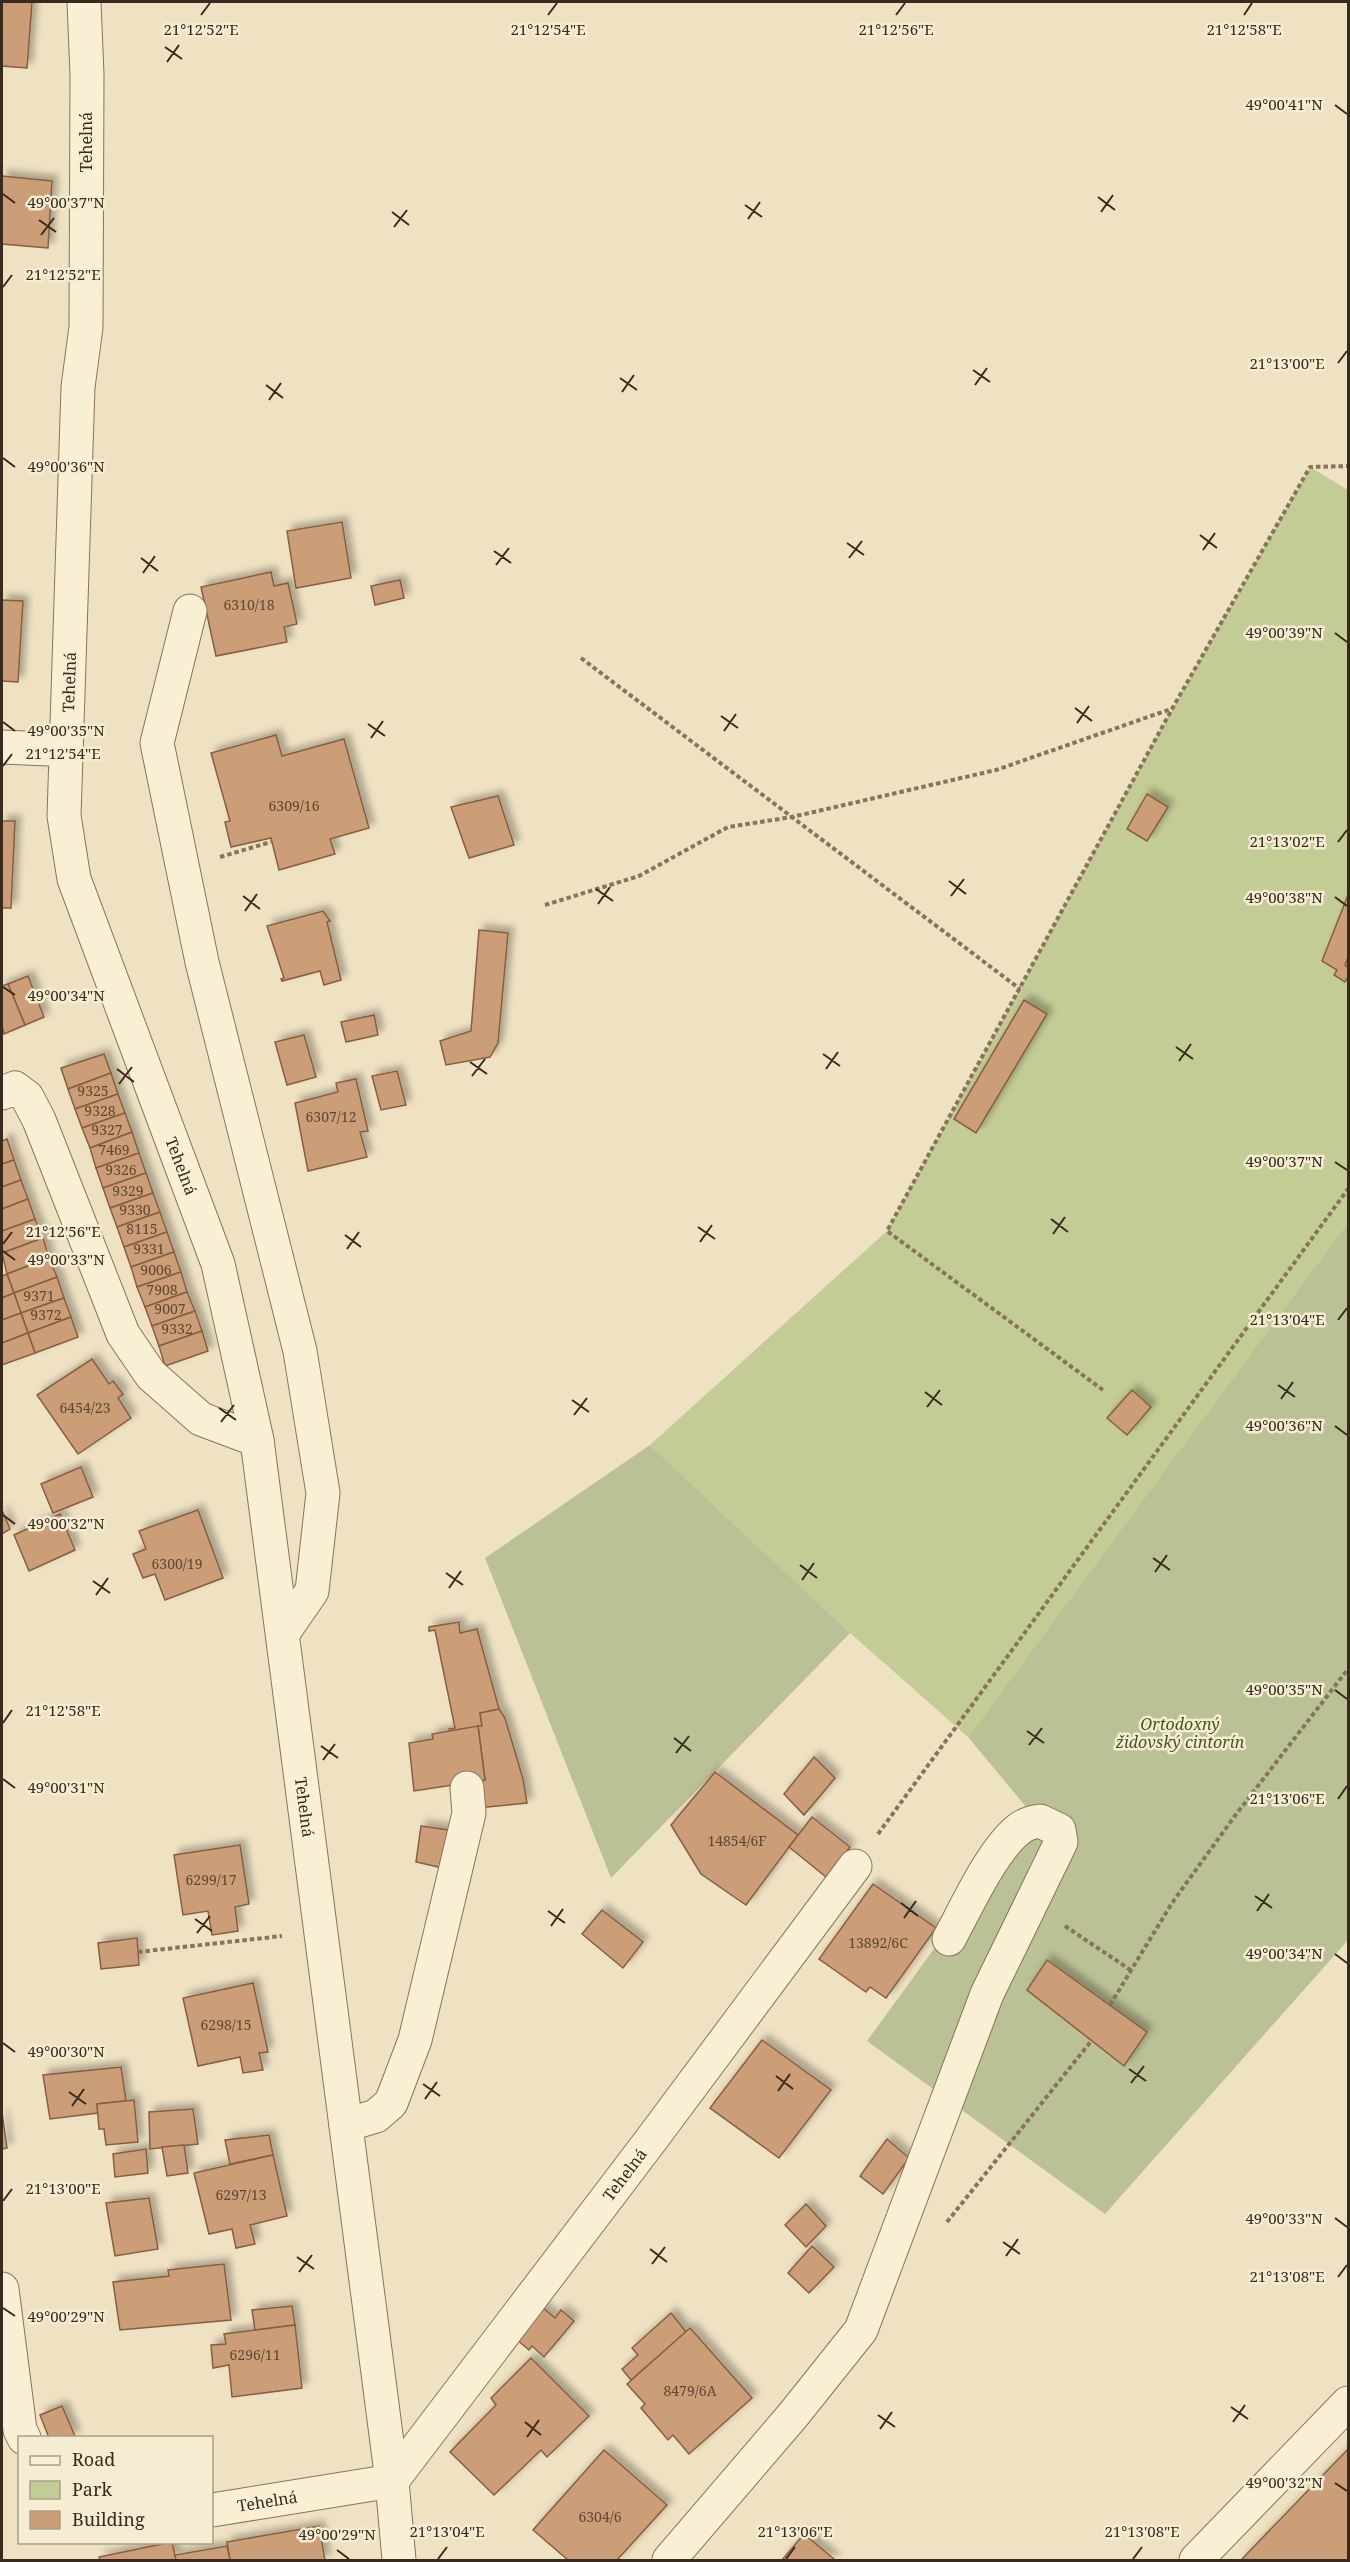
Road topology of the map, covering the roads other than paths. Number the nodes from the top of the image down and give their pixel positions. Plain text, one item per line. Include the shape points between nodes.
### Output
1 (84, 2) edge
2 (190, 611) dead end
3 (66, 746) junction
4 (2, 747) edge
5 (2, 1093) edge
6 (257, 1440) junction
7 (283, 1633) junction
8 (468, 1788) dead end
9 (855, 1866) road end
10 (949, 1939) dead end
11 (346, 2124) junction
12 (2, 2289) edge
13 (1348, 2403) edge
14 (23, 2436) edge
15 (393, 2481) junction
16 (213, 2510) edge
17 (399, 2560) edge
18 (669, 2560) edge
19 (1196, 2560) edge

1 - 3 street, Tehelná via 86,327 78,387
2 - 7 street via 158,742 219,1034 300,1351 323,1493 312,1591
3 - 4 street
3 - 6 street, Tehelná via 64,816 74,879 218,1264
5 - 6 street via 15,1088 27,1097 39,1119 123,1334 151,1375 201,1419
6 - 7 street, Tehelná
7 - 11 street, Tehelná
8 - 11 street via 469,1813 415,2040 391,2103 376,2116
9 - 15 street, Tehelná
10 - 18 street via 984,1875 1020,1827 1040,1821 1059,1830 1061,1842 987,1994 861,2330
11 - 15 street, Tehelná
12 - 14 street
13 - 19 street
15 - 16 street, Tehelná
15 - 17 street, Tehelná

